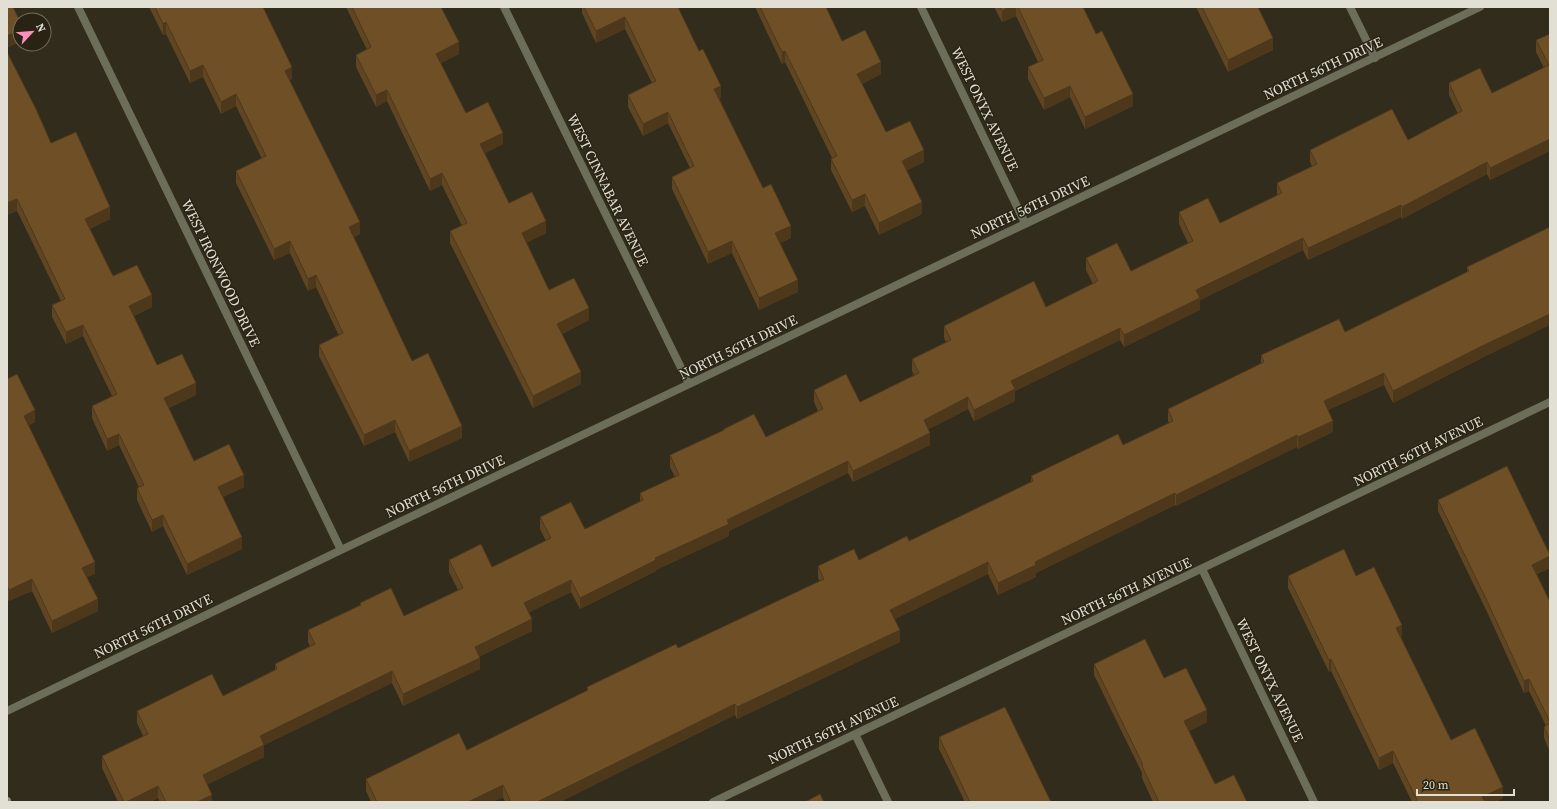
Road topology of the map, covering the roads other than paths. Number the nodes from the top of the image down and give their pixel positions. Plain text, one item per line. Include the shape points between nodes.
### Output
1 (78, 7) edge
2 (504, 7) edge
3 (921, 7) edge
4 (1350, 7) edge
5 (1480, 7) edge
6 (1375, 58) junction
7 (1026, 223) junction
8 (689, 384) junction
9 (1549, 404) edge
10 (341, 550) junction
11 (1202, 569) junction
12 (7, 711) edge
13 (855, 734) junction
14 (713, 802) edge
15 (888, 802) edge
16 (1314, 802) edge

1 - 10 street, WEST IRONWOOD DRIVE
2 - 8 street, WEST CINNABAR AVENUE
3 - 7 street, WEST ONYX AVENUE
4 - 6 street
5 - 6 street, NORTH 56TH DRIVE
6 - 7 street, NORTH 56TH DRIVE
7 - 8 street, NORTH 56TH DRIVE
8 - 10 street, NORTH 56TH DRIVE
9 - 11 street, NORTH 56TH AVENUE
10 - 12 street, NORTH 56TH DRIVE
11 - 13 street, NORTH 56TH AVENUE
11 - 16 street, WEST ONYX AVENUE
13 - 14 street, NORTH 56TH AVENUE
13 - 15 street

